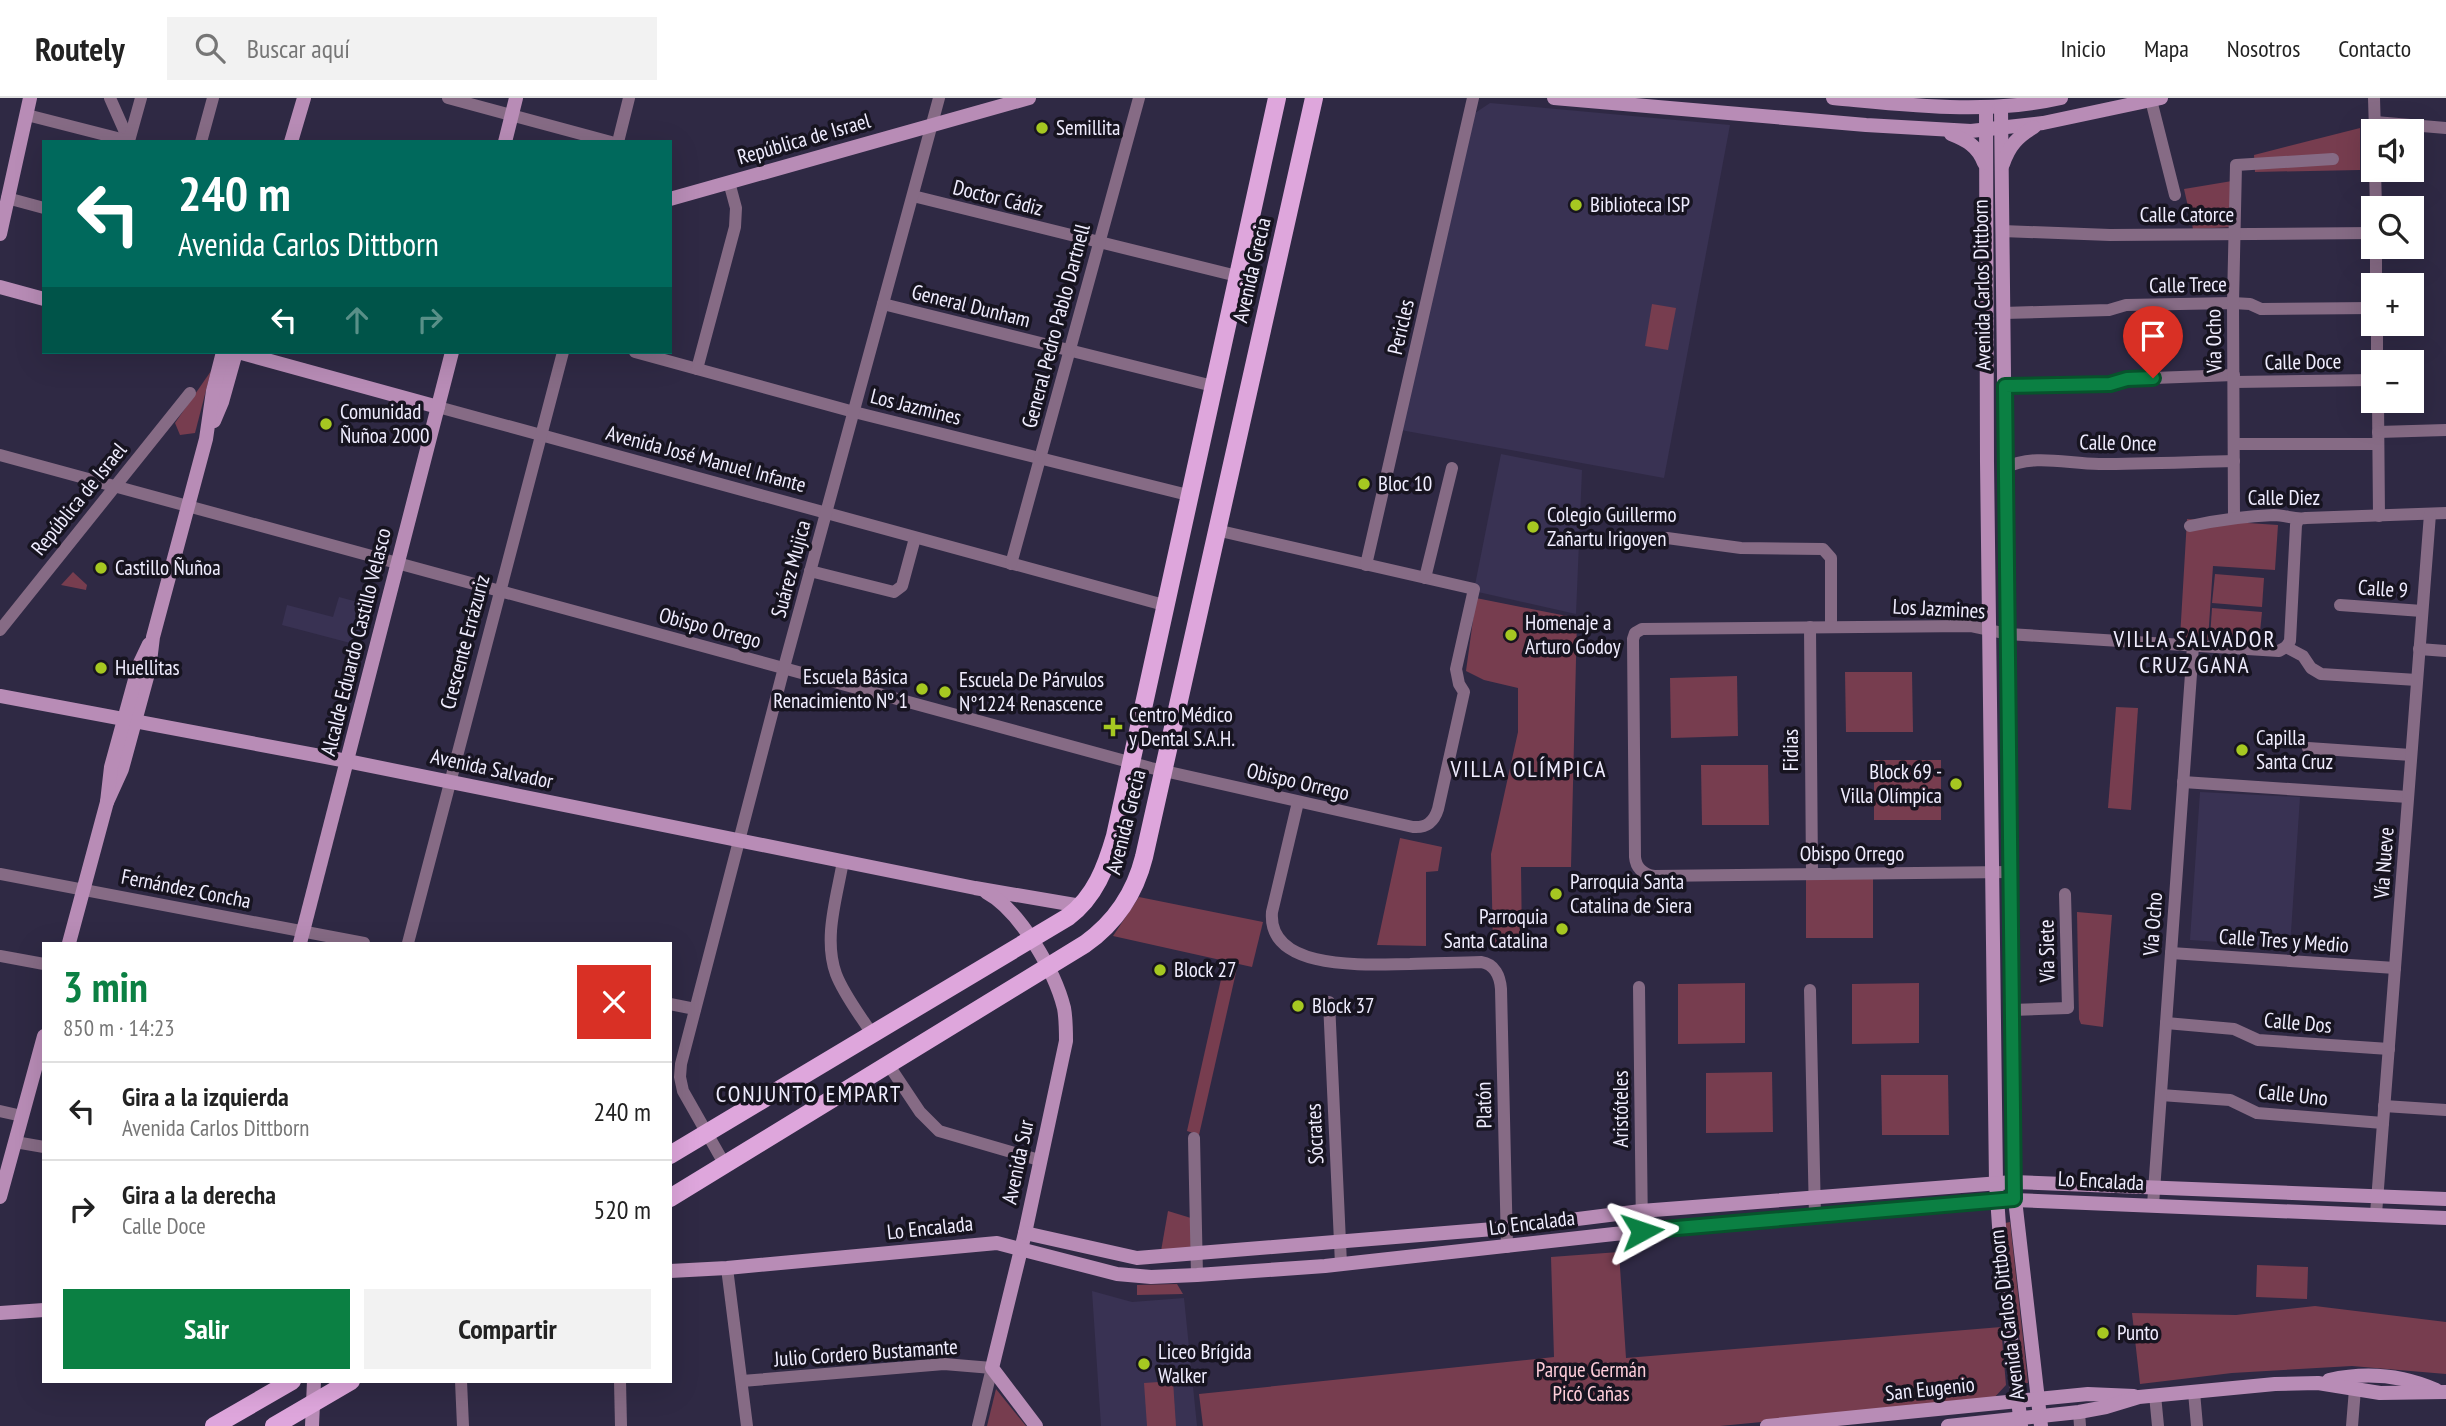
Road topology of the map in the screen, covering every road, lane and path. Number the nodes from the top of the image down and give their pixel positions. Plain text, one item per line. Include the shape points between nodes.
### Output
1 (30, 98) edge
2 (110, 98) edge
3 (141, 98) edge
4 (213, 98) edge
5 (293, 98) edge
6 (304, 98) edge
7 (448, 98) edge
8 (516, 98) edge
9 (629, 98) edge
10 (939, 98) edge
11 (1029, 98) edge
12 (1139, 98) edge
13 (1277, 98) edge
14 (1314, 98) edge
15 (1472, 98) edge
16 (1554, 98) edge
17 (1833, 98) edge
18 (2061, 98) edge
19 (2374, 98) edge
20 (2156, 99) edge
21 (1867, 101) junction
22 (1994, 108) junction
23 (27, 115) junction
24 (512, 115) junction
25 (2375, 119) edge
26 (2043, 123) junction
27 (932, 125) junction
28 (1866, 125) junction
29 (2424, 128) edge
30 (2446, 128) edge
31 (1993, 130) junction
32 (1941, 131) junction
33 (125, 140) edge
34 (129, 140) edge
35 (129, 140) edge
36 (202, 140) edge
37 (283, 140) edge
38 (292, 140) edge
39 (506, 140) edge
40 (604, 140) edge
41 (618, 140) edge
42 (2333, 159) dead end
43 (1986, 171) junction
44 (2001, 172) junction
45 (729, 182) junction
46 (2175, 195) dead end
47 (912, 196) junction
48 (7, 198) junction
49 (672, 198) edge
50 (42, 207) edge
51 (2001, 231) junction
52 (2361, 233) edge
53 (0, 234) edge
54 (2235, 234) junction
55 (1098, 242) junction
56 (1237, 276) junction
57 (0, 287) edge
58 (42, 298) edge
59 (2233, 303) junction
60 (883, 304) junction
61 (2361, 308) edge
62 (2003, 313) junction
63 (1069, 350) junction
64 (222, 354) edge
65 (236, 354) edge
66 (244, 354) edge
67 (451, 354) edge
68 (562, 354) edge
69 (642, 354) edge
70 (697, 369) junction
71 (2234, 379) junction
72 (2361, 380) edge
73 (1213, 386) junction
74 (2005, 386) junction
75 (190, 393) dead end
76 (438, 407) junction
77 (854, 412) junction
78 (2378, 413) edge
79 (2446, 430) edge
80 (207, 435) junction
81 (541, 435) junction
82 (2378, 438) junction
83 (2234, 444) junction
84 (0, 455) edge
85 (1040, 458) junction
86 (2234, 461) junction
87 (1452, 468) dead end
88 (2004, 468) junction
89 (117, 486) junction
90 (1188, 495) junction
91 (188, 506) junction
92 (826, 513) junction
93 (2446, 513) edge
94 (2430, 514) junction
95 (2379, 516) junction
96 (2234, 517) junction
97 (2298, 520) junction
98 (2190, 526) dead end
99 (1216, 530) junction
100 (915, 538) junction
101 (1667, 538) dead end
102 (398, 564) junction
103 (1012, 565) junction
104 (1366, 565) junction
105 (810, 571) junction
106 (1425, 578) junction
107 (500, 591) junction
108 (1164, 605) junction
109 (2340, 605) dead end
110 (2422, 611) junction
111 (1831, 626) junction
112 (1810, 627) junction
113 (0, 630) edge
114 (1989, 630) junction
115 (2008, 634) junction
116 (2193, 646) junction
117 (2286, 647) junction
118 (2419, 649) junction
119 (2446, 651) edge
120 (784, 668) junction
121 (2417, 680) junction
122 (0, 696) edge
123 (130, 720) junction
124 (2308, 747) dead end
125 (2411, 755) junction
126 (347, 761) junction
127 (1130, 762) junction
128 (1163, 770) junction
129 (450, 781) junction
130 (2183, 782) junction
131 (2408, 797) junction
132 (1297, 802) junction
133 (738, 840) junction
134 (843, 861) junction
135 (1992, 872) junction
136 (2009, 872) junction
137 (0, 874) edge
138 (1812, 874) junction
139 (1654, 876) joint
140 (975, 888) junction
141 (83, 890) junction
142 (2065, 894) dead end
143 (1081, 906) junction
144 (302, 937) edge
145 (1030, 939) junction
146 (69, 942) edge
147 (354, 942) edge
148 (408, 942) edge
149 (2171, 953) junction
150 (0, 956) edge
151 (42, 964) edge
152 (1046, 966) junction
153 (2395, 968) junction
154 (1639, 987) dead end
155 (1810, 990) dead end
156 (1329, 1002) dead end
157 (672, 1004) edge
158 (695, 1009) junction
159 (2011, 1010) junction
160 (2166, 1023) junction
161 (872, 1034) junction
162 (42, 1043) edge
163 (2389, 1049) junction
164 (887, 1064) junction
165 (2161, 1095) junction
166 (2384, 1105) junction
167 (2446, 1110) edge
168 (0, 1111) edge
169 (22, 1116) junction
170 (2383, 1123) junction
171 (706, 1134) junction
172 (1194, 1138) dead end
173 (15, 1142) junction
174 (42, 1147) edge
175 (672, 1154) edge
176 (1039, 1160) junction
177 (725, 1166) junction
178 (2013, 1182) junction
179 (2056, 1182) junction
180 (1996, 1183) junction
181 (1952, 1186) junction
182 (2154, 1186) junction
183 (2377, 1195) junction
184 (0, 1197) edge
185 (672, 1197) edge
186 (1814, 1197) junction
187 (2014, 1199) junction
188 (2446, 1199) edge
189 (2056, 1200) junction
190 (1997, 1201) junction
191 (1953, 1204) junction
192 (2153, 1205) junction
193 (1641, 1211) junction
194 (2376, 1214) junction
195 (1815, 1216) junction
196 (2446, 1218) edge
197 (1506, 1228) junction
198 (1642, 1231) junction
199 (1025, 1233) junction
200 (1339, 1241) junction
201 (1507, 1247) junction
202 (1021, 1250) junction
203 (1197, 1254) junction
204 (1340, 1264) junction
205 (727, 1268) junction
206 (672, 1271) edge
207 (1197, 1275) junction
208 (42, 1310) edge
209 (0, 1313) edge
210 (992, 1367) junction
211 (741, 1381) junction
212 (289, 1383) edge
213 (314, 1383) edge
214 (347, 1383) edge
215 (461, 1383) edge
216 (620, 1383) edge
217 (2318, 1383) junction
218 (2355, 1389) junction
219 (2194, 1392) junction
220 (2442, 1392) edge
221 (2155, 1395) junction
222 (2139, 1397) junction
223 (2039, 1400) junction
224 (2017, 1401) junction
225 (312, 1403) junction
226 (2080, 1419) edge
227 (2041, 1421) edge
228 (2020, 1422) edge
229 (214, 1426) edge
230 (274, 1426) edge
231 (312, 1426) edge
232 (463, 1426) edge
233 (621, 1426) edge
234 (747, 1426) edge
235 (978, 1426) edge
236 (1036, 1426) edge
237 (1767, 1426) edge
238 (1948, 1426) edge
239 (2158, 1426) edge
240 (2197, 1426) edge
241 (2352, 1426) edge

1 - 23 main road
2 - 34 street
3 - 35 street
4 - 36 street
5 - 37 main road
6 - 38 main road
7 - 24 street
8 - 24 main road
9 - 41 street
10 - 27 street, Suárez Mujica
11 - 27 main road, República de Israel
12 - 55 street, General Pedro Pablo Dartnell
13 - 56 main road, Avenida Grecia
14 - 99 main road, Avenida Grecia
15 - 104 street, Pericles
16 - 28 main road
17 - 21 main road
18 - 22 main road
19 - 25 street
20 - 26 main road
20 - 46 street
21 - 22 main road
21 - 28 main road
22 - 31 main road, Avenida Carlos Dittborn
23 - 33 street
23 - 48 main road
24 - 39 main road
24 - 40 street
26 - 31 main road
26 - 44 main road via 2014,141
27 - 45 main road, República de Israel
27 - 47 street, Suárez Mujica
28 - 32 main road
29 - 30 street
31 - 32 main road
31 - 43 main road, Avenida Carlos Dittborn
31 - 44 main road, Avenida Carlos Dittborn
32 - 43 main road via 1971,143 1981,153
42 - 54 street, Vía Ocho via 2236,165
43 - 114 main road, Avenida Carlos Dittborn
44 - 51 main road, Avenida Carlos Dittborn
45 - 49 main road, República de Israel
45 - 70 street via 736,227
47 - 55 street, Doctor Cádiz
47 - 60 street, Suárez Mujica
48 - 50 street
48 - 53 main road
51 - 54 street, Calle Catorce
51 - 62 main road, Avenida Carlos Dittborn
52 - 54 street, Calle Catorce
54 - 59 street, Vía Ocho
55 - 56 street, Doctor Cádiz
55 - 63 street, General Pedro Pablo Dartnell
56 - 73 main road, Avenida Grecia
57 - 58 main road
59 - 61 street, Calle Trece via 2261,309
59 - 62 street, Calle Trece
59 - 71 street, Vía Ocho
60 - 63 street, General Dunham
60 - 77 street, Suárez Mujica
62 - 74 main road, Avenida Carlos Dittborn
63 - 73 street, General Dunham
63 - 85 street, General Pedro Pablo Dartnell
64 - 80 main road
65 - 80 main road
66 - 76 main road, Avenida José Manuel Infante
67 - 76 main road, Alcalde Eduardo Castillo Velasco
68 - 81 street, Crescente Errázuriz
69 - 70 street, Los Jazmines
70 - 77 street, Los Jazmines
71 - 72 street, Calle Doce
71 - 74 street, Calle Doce
71 - 83 street, Vía Ocho
73 - 90 main road, Avenida Grecia
74 - 88 main road, Avenida Carlos Dittborn
75 - 89 street, República de Israel
76 - 81 street, Avenida José Manuel Infante
76 - 102 main road, Alcalde Eduardo Castillo Velasco
77 - 85 street, Los Jazmines
77 - 92 street, Suárez Mujica
78 - 82 street
79 - 82 street
80 - 91 main road
81 - 92 street, Avenida José Manuel Infante
81 - 107 street, Crescente Errázuriz
82 - 83 street
82 - 95 street
83 - 86 street, Vía Ocho
84 - 89 street, Obispo Orrego
85 - 90 street, Los Jazmines
85 - 103 street, General Pedro Pablo Dartnell
86 - 88 street, Calle Once via 2100,464 2047,460 2022,461
86 - 96 street, Vía Ocho
87 - 106 street
88 - 115 main road, Avenida Carlos Dittborn
89 - 91 street, Obispo Orrego
89 - 113 street, República de Israel
90 - 108 main road, Avenida Grecia
91 - 102 street, Obispo Orrego
91 - 123 main road via 153,637 139,665
92 - 100 street, Avenida José Manuel Infante
92 - 105 street, Suárez Mujica
93 - 94 street, Calle Diez
94 - 95 street, Calle Diez
94 - 110 street, Vía Nueve
95 - 97 street, Calle Diez
96 - 97 street, Calle Diez via 2281,515
96 - 98 street, Calle Diez
97 - 117 street
99 - 104 street
99 - 128 main road, Avenida Grecia
100 - 103 street, Avenida José Manuel Infante
100 - 105 street via 902,586 894,592
101 - 111 street via 1741,548 1823,549 1831,558
102 - 107 street, Obispo Orrego
102 - 126 main road, Alcalde Eduardo Castillo Velasco
103 - 108 street, Avenida José Manuel Infante
104 - 106 street
105 - 120 street, Suárez Mujica
106 - 132 street, Obispo Orrego via 1474,589 1456,669 1464,692 1435,817 1426,825 1413,827
107 - 120 street, Obispo Orrego
107 - 129 street, Crescente Errázuriz
108 - 127 main road, Avenida Grecia
109 - 110 street, Calle 9
110 - 118 street, Vía Nueve
111 - 112 street, Los Jazmines
111 - 114 street, Los Jazmines via 1970,626
112 - 138 street, Fidias
112 - 139 street, Los Jazmines via 1636,632 1635,860 1641,872
114 - 115 street, Los Jazmines
114 - 135 main road, Avenida Carlos Dittborn
115 - 116 street, Los Jazmines
115 - 136 main road, Avenida Carlos Dittborn
116 - 117 street, Los Jazmines via 2275,651
116 - 130 street, Vía Ocho
117 - 121 street via 2321,674
118 - 119 street
118 - 121 street, Vía Nueve
120 - 127 street, Obispo Orrego
120 - 133 street, Suárez Mujica
121 - 125 street, Vía Nueve
122 - 123 main road, Avenida Salvador
123 - 126 main road, Avenida Salvador
123 - 141 main road via 111,767 107,802
124 - 125 street
125 - 131 street, Vía Nueve
126 - 129 main road, Avenida Salvador
126 - 144 main road, Alcalde Eduardo Castillo Velasco
127 - 128 street, Obispo Orrego
127 - 143 main road, Avenida Grecia via 1109,857
128 - 132 street, Obispo Orrego
128 - 152 main road, Avenida Grecia via 1141,868 1125,902 1100,933
129 - 133 main road, Avenida Salvador
129 - 148 street, Crescente Errázuriz
130 - 131 street
130 - 149 street, Vía Ocho
131 - 153 street, Vía Nueve
132 - 197 street, Platón via 1272,912 1274,930 1283,943 1318,960 1342,965 1481,962 1491,965 1498,975
133 - 134 main road, Avenida Salvador
133 - 158 street, Suárez Mujica
134 - 140 main road, Avenida Salvador
134 - 161 street via 831,955 842,987
135 - 136 street, Obispo Orrego
135 - 138 street, Obispo Orrego
135 - 180 main road, Avenida Carlos Dittborn
136 - 159 main road, Avenida Carlos Dittborn
137 - 141 street, Fernández Concha
138 - 139 street, Obispo Orrego
140 - 143 main road, Avenida Salvador
140 - 145 main road, Avenida Salvador via 1000,902
141 - 144 street, Fernández Concha
141 - 146 main road
142 - 159 street, Vía Siete via 2068,1008
143 - 145 main road, Avenida Grecia
144 - 147 street, Fernández Concha
145 - 152 main road, Avenida Salvador
145 - 161 main road, Avenida Grecia
149 - 153 street, Calle Tres y Medio
149 - 160 street, Vía Ocho
150 - 151 street
152 - 164 main road, Avenida Grecia
152 - 176 main road, Avenida Sur via 1063,1006 1066,1041
153 - 163 street, Vía Nueve
154 - 193 street, Aristóteles
155 - 186 street
156 - 200 street, Sócrates
157 - 158 street
158 - 171 street, Suárez Mujica via 680,1081
159 - 178 main road, Avenida Carlos Dittborn
160 - 163 street, Calle Dos via 2234,1028 2258,1040
160 - 165 street, Vía Ocho
161 - 171 main road, Avenida Grecia
162 - 169 main road
163 - 166 street, Vía Nueve
164 - 176 street via 939,1131
164 - 177 main road, Avenida Grecia
165 - 170 street, Calle Uno via 2230,1100 2256,1113
165 - 182 street, Vía Ocho
166 - 167 street
166 - 170 street, Vía Nueve
168 - 169 street
169 - 173 main road
170 - 183 street, Vía Nueve
171 - 175 main road, Avenida Grecia
171 - 177 street, Suárez Mujica
172 - 203 street
173 - 174 street
173 - 184 main road
176 - 199 main road, Avenida Sur
177 - 185 main road, Avenida Grecia
178 - 179 main road, Lo Encalada
178 - 180 main road, Lo Encalada
178 - 187 main road, Avenida Carlos Dittborn
179 - 182 main road, Lo Encalada
179 - 189 main road
180 - 181 main road, Lo Encalada
180 - 190 main road, Avenida Carlos Dittborn
181 - 186 main road, Lo Encalada
181 - 191 main road
182 - 183 main road, Lo Encalada
182 - 192 street, Vía Ocho
183 - 188 main road, Lo Encalada
183 - 194 street, Vía Nueve
186 - 193 main road, Lo Encalada
186 - 195 street
187 - 189 main road, Lo Encalada
187 - 190 main road, Lo Encalada
187 - 223 main road, Avenida Carlos Dittborn
189 - 192 main road, Lo Encalada
190 - 191 main road, Lo Encalada
190 - 224 main road, Avenida Carlos Dittborn
191 - 195 main road, Lo Encalada
192 - 194 main road, Lo Encalada
193 - 197 main road, Lo Encalada
193 - 198 street, Aristóteles
194 - 196 main road, Lo Encalada
195 - 198 main road, Lo Encalada
197 - 200 main road, Lo Encalada
197 - 201 street, Platón
198 - 201 main road, Lo Encalada
199 - 202 main road, Avenida Sur
199 - 203 main road, Lo Encalada via 1137,1258
200 - 203 main road, Lo Encalada
200 - 204 street, Sócrates
201 - 204 main road, Lo Encalada
202 - 205 main road, Lo Encalada via 991,1243
202 - 207 main road, Lo Encalada via 1117,1275
202 - 210 main road, Avenida Sur
203 - 207 street
204 - 207 main road, Lo Encalada
205 - 206 main road, Lo Encalada
205 - 211 street
208 - 209 main road
210 - 211 street, Julio Cordero Bustamante via 944,1364
210 - 235 street, Avenida Sur
210 - 236 main road
211 - 234 street
212 - 229 main road
213 - 225 main road
214 - 225 main road
215 - 232 street
216 - 233 street
217 - 218 main road, San Eugenio
217 - 219 main road, San Eugenio
217 - 220 main road, San Eugenio via 2385,1377 2418,1382
218 - 220 main road, San Eugenio
218 - 241 street
219 - 221 main road, San Eugenio
219 - 240 street
221 - 222 main road, San Eugenio
221 - 239 street
222 - 223 main road, San Eugenio via 2088,1394
222 - 226 main road, San Eugenio
223 - 224 main road, San Eugenio
223 - 227 main road, Avenida Carlos Dittborn
224 - 228 main road, Avenida Carlos Dittborn
224 - 237 main road, San Eugenio
225 - 230 main road
225 - 231 main road
226 - 227 main road, San Eugenio
227 - 228 main road, San Eugenio
228 - 238 main road, San Eugenio

